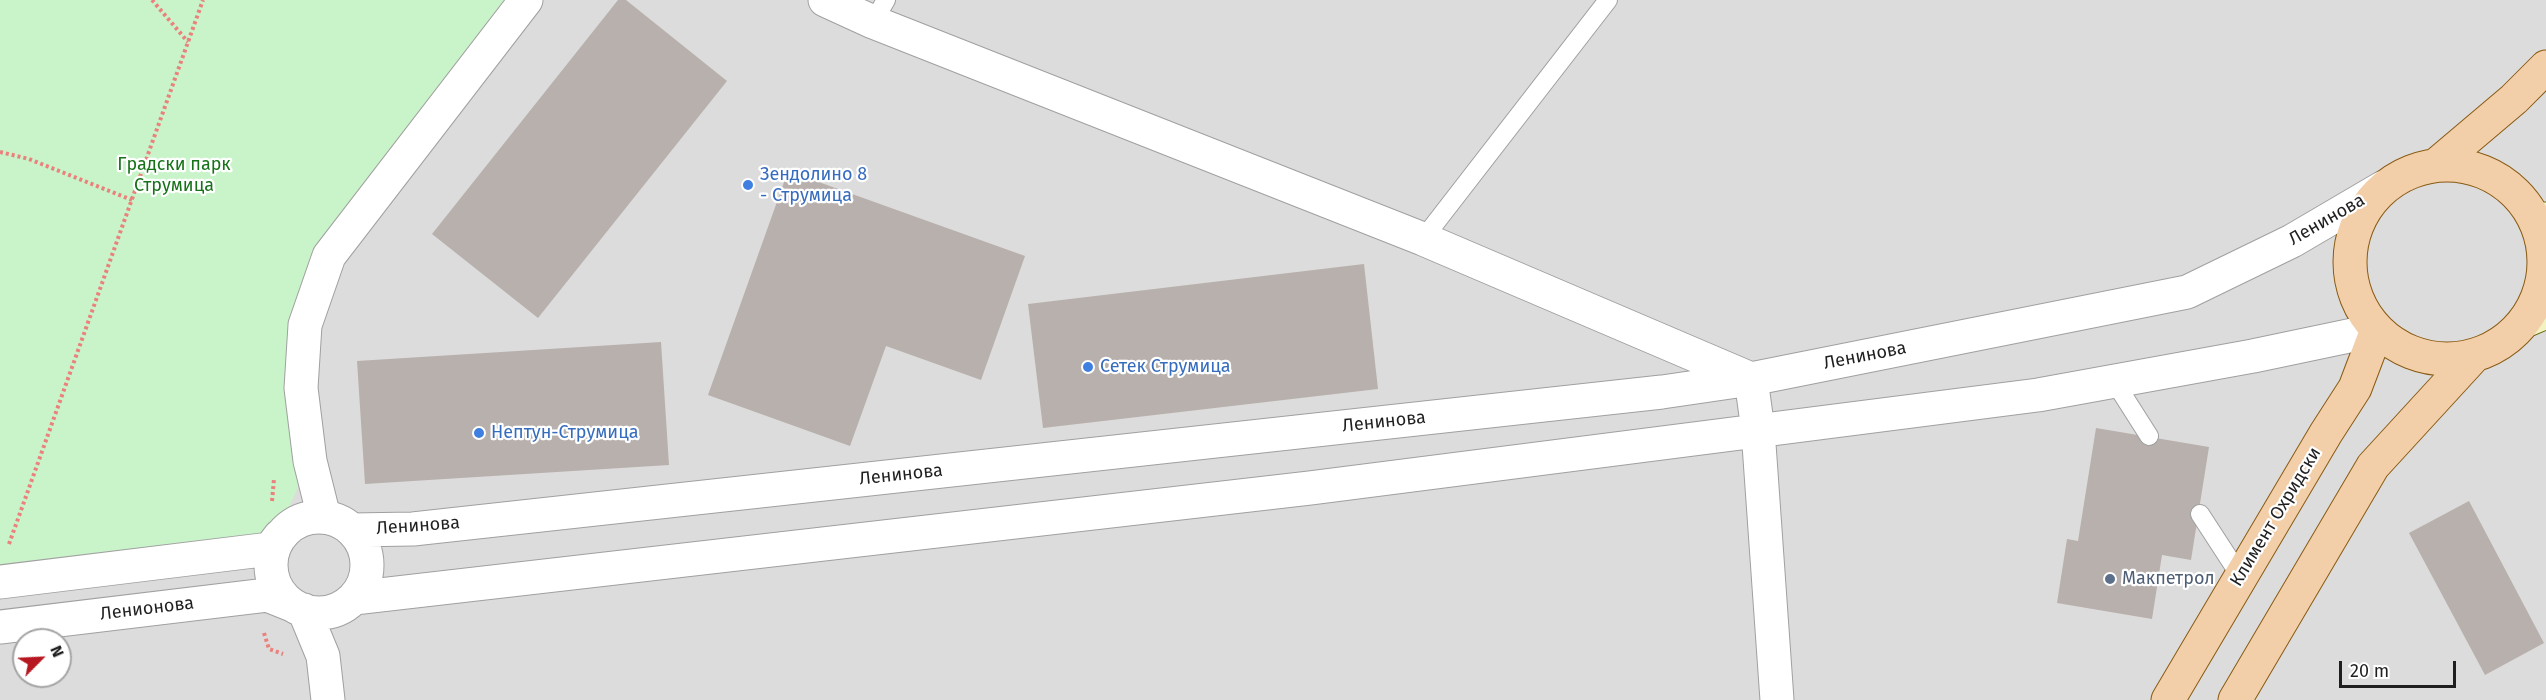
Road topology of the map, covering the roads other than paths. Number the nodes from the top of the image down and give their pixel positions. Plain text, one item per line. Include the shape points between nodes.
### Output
1 (526, 0) edge
2 (825, 0) edge
3 (1608, 0) edge
4 (880, 11) edge
5 (2546, 67) edge
6 (2436, 165) junction
7 (2384, 187) junction
8 (2542, 214) edge
9 (1423, 239) junction
10 (2536, 316) edge
11 (2377, 330) junction
12 (2473, 357) junction
13 (1752, 379) junction
14 (2114, 381) junction
15 (1758, 430) junction
16 (2149, 436) dead end
17 (310, 461) junction
18 (2200, 514) dead end
19 (338, 523) junction
20 (285, 531) junction
21 (3, 569) edge
22 (2241, 577) junction
23 (348, 603) junction
24 (298, 607) junction
25 (0, 627) edge
26 (323, 656) junction
27 (328, 700) edge
28 (1777, 700) edge
29 (2168, 700) edge
30 (2235, 700) edge

1 - 17 street via 329,256 305,325 301,388
2 - 4 street
3 - 9 lane
4 - 9 street
5 - 6 main road
6 - 7 main road via 2418,169
6 - 8 main road via 2466,166 2495,176
7 - 11 main road via 2366,207 2349,257 2352,284 2361,309
7 - 13 street, Ленинова via 2292,241 2187,292
8 - 10 main road via 2546,271
9 - 13 street
10 - 12 main road via 2503,343
11 - 12 main road via 2397,346 2421,357
11 - 14 street
11 - 22 main road, Климент Охридски via 2355,388
12 - 30 main road via 2373,466
13 - 15 street
13 - 19 street, Ленинова via 413,529
14 - 15 street via 2038,395
14 - 16 lane
15 - 23 street via 1310,488
15 - 28 street
17 - 19 street
17 - 20 street
18 - 22 lane
19 - 20 street via 304,518
19 - 23 street via 361,542 367,568 364,584
20 - 21 street via 270,549
20 - 24 street via 271,560 271,574 278,590
22 - 29 main road, Климент Охридски
23 - 24 street via 326,613
23 - 26 street
24 - 25 street, Ленионова via 267,595
24 - 26 street
26 - 27 street

